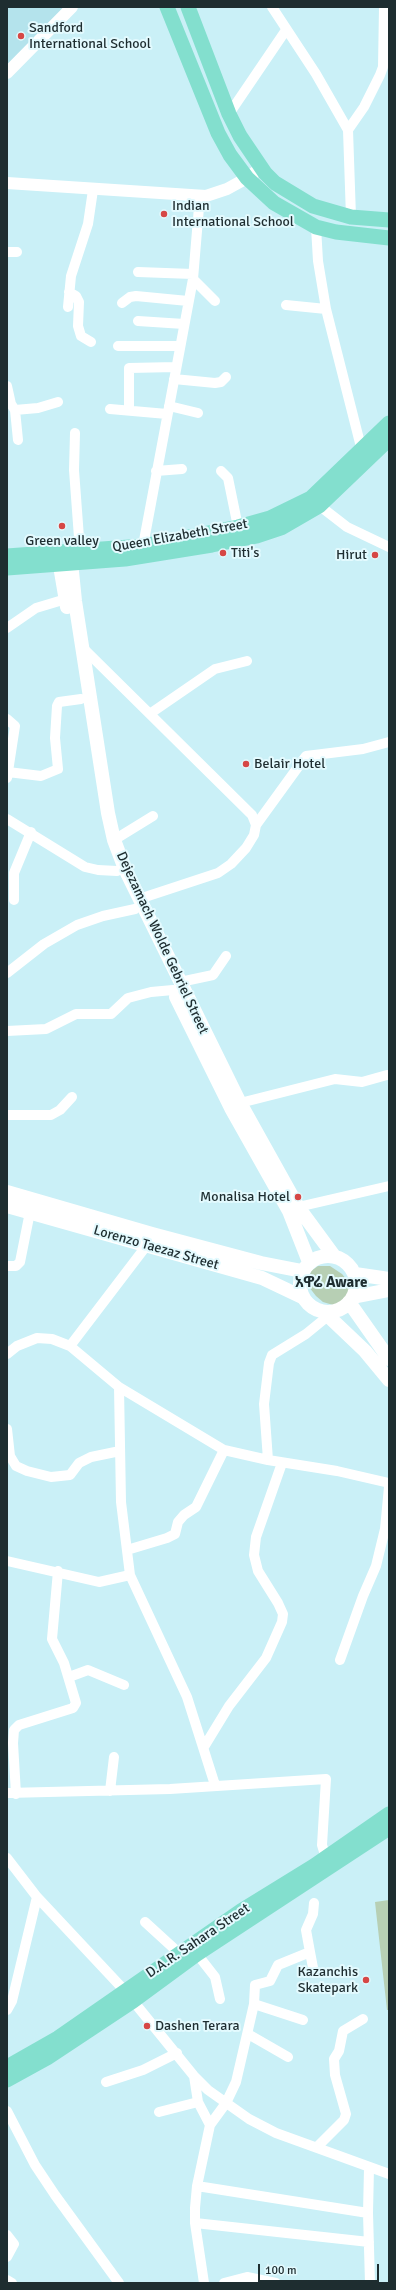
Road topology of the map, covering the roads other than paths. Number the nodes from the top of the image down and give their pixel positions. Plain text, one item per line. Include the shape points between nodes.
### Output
1 (72, 7) edge
2 (167, 7) edge
3 (188, 7) edge
4 (272, 7) edge
5 (384, 7) edge
6 (286, 30) junction
7 (7, 73) edge
8 (229, 114) junction
9 (348, 130) junction
10 (261, 168) junction
11 (247, 178) junction
12 (7, 183) edge
13 (93, 190) junction
14 (200, 195) junction
15 (351, 217) junction
16 (389, 220) edge
17 (316, 227) junction
18 (389, 238) edge
19 (138, 272) dead end
20 (193, 277) junction
21 (69, 292) junction
22 (188, 300) junction
23 (215, 302) dead end
24 (122, 303) dead end
25 (286, 305) dead end
26 (68, 307) dead end
27 (326, 309) junction
28 (138, 322) dead end
29 (184, 324) junction
30 (91, 342) dead end
31 (118, 346) dead end
32 (180, 346) junction
33 (176, 367) junction
34 (226, 377) dead end
35 (174, 379) junction
36 (7, 386) edge
37 (58, 402) dead end
38 (110, 409) dead end
39 (15, 410) junction
40 (129, 410) junction
41 (168, 410) junction
42 (198, 413) dead end
43 (389, 423) edge
44 (75, 432) dead end
45 (389, 439) edge
46 (18, 440) dead end
47 (362, 450) junction
48 (182, 469) dead end
49 (156, 471) junction
50 (221, 471) dead end
51 (315, 502) junction
52 (238, 527) junction
53 (142, 546) junction
54 (389, 547) edge
55 (7, 556) edge
56 (68, 556) junction
57 (7, 568) edge
58 (66, 599) junction
59 (7, 628) edge
60 (83, 648) junction
61 (246, 661) dead end
62 (81, 699) junction
63 (151, 713) junction
64 (7, 719) edge
65 (389, 742) edge
66 (8, 775) edge
67 (153, 816) dead end
68 (7, 819) edge
69 (256, 825) junction
70 (31, 832) junction
71 (114, 840) junction
72 (117, 871) junction
73 (14, 900) dead end
74 (137, 904) junction
75 (226, 956) dead end
76 (7, 973) edge
77 (176, 986) junction
78 (7, 1031) edge
79 (387, 1075) dead end
80 (72, 1097) dead end
81 (240, 1103) junction
82 (7, 1115) edge
83 (389, 1186) edge
84 (7, 1192) edge
85 (7, 1206) edge
86 (298, 1207) junction
87 (30, 1212) junction
88 (148, 1245) junction
89 (334, 1256) junction
90 (7, 1266) edge
91 (305, 1266) junction
92 (354, 1274) junction
93 (389, 1279) edge
94 (389, 1290) edge
95 (302, 1297) junction
96 (351, 1300) junction
97 (326, 1314) junction
98 (70, 1346) junction
99 (7, 1354) edge
100 (389, 1359) edge
101 (389, 1380) edge
102 (118, 1387) junction
103 (7, 1429) edge
104 (224, 1450) junction
105 (120, 1451) junction
106 (268, 1460) junction
107 (282, 1463) junction
108 (389, 1483) edge
109 (389, 1487) edge
110 (126, 1550) junction
111 (7, 1561) edge
112 (58, 1571) junction
113 (130, 1575) junction
114 (340, 1660) dead end
115 (69, 1678) junction
116 (124, 1685) dead end
117 (204, 1747) junction
118 (114, 1757) dead end
119 (215, 1785) junction
120 (110, 1791) junction
121 (11, 1793) edge
122 (389, 1814) edge
123 (389, 1828) edge
124 (7, 1858) edge
125 (326, 1858) junction
126 (37, 1898) junction
127 (314, 1903) dead end
128 (145, 1922) dead end
129 (310, 1952) junction
130 (180, 1954) junction
131 (197, 1954) junction
132 (314, 1973) dead end
133 (129, 1996) junction
134 (220, 1999) dead end
135 (10, 2001) edge
136 (254, 2004) junction
137 (7, 2010) edge
138 (363, 2019) dead end
139 (303, 2020) dead end
140 (248, 2034) junction
141 (177, 2053) junction
142 (288, 2057) dead end
143 (7, 2067) edge
144 (194, 2076) junction
145 (7, 2080) edge
146 (106, 2082) dead end
147 (198, 2102) junction
148 (226, 2103) junction
149 (7, 2111) edge
150 (159, 2112) dead end
151 (210, 2125) junction
152 (317, 2147) junction
153 (369, 2168) junction
154 (389, 2174) edge
155 (197, 2186) junction
156 (368, 2213) junction
157 (195, 2223) junction
158 (7, 2235) edge
159 (369, 2242) junction
160 (7, 2257) edge
161 (7, 2280) edge
162 (12, 2283) edge
163 (119, 2283) edge
164 (204, 2283) edge
165 (224, 2283) edge
166 (276, 2283) edge
167 (370, 2283) edge

1 - 7 street
2 - 11 main road via 218,133 230,156
3 - 8 main road
4 - 6 street
5 - 9 street via 383,67 364,107
6 - 8 street
6 - 9 street via 316,74
8 - 10 main road
9 - 15 street
10 - 11 street
10 - 15 main road via 275,183 313,206
11 - 14 street via 217,194
11 - 17 main road via 274,203
12 - 13 street
13 - 14 street
13 - 21 street via 88,224 71,276
14 - 20 street
15 - 16 main road
17 - 18 main road
17 - 27 street via 318,261
19 - 20 street
20 - 22 street
20 - 23 street
21 - 26 street
21 - 30 street via 76,296 79,302 78,326 81,336
22 - 24 street via 136,296
22 - 29 street
25 - 27 street
27 - 47 street
28 - 29 street
29 - 32 street
31 - 32 street
32 - 33 street
33 - 35 street
33 - 40 street via 129,368
34 - 35 street via 215,383
35 - 41 street
36 - 39 street
37 - 39 street via 38,408
38 - 40 street
39 - 46 street
40 - 41 street
41 - 42 street
41 - 49 street
43 - 47 main road, Queen Elizabeth Street
44 - 56 street
45 - 51 main road, Queen Elizabeth Street
47 - 51 main road, Queen Elizabeth Street
48 - 49 street
49 - 53 street
50 - 52 street via 228,478
51 - 52 main road, Queen Elizabeth Street
51 - 54 street via 348,527
51 - 56 main road, Queen Elizabeth Street via 281,528 257,536 126,559
52 - 53 main road, Queen Elizabeth Street
53 - 56 main road, Queen Elizabeth Street
55 - 56 main road, Queen Elizabeth Street
56 - 57 main road, Queen Elizabeth Street
56 - 58 main road, Dejezamach Wolde Gebriel Street
56 - 60 main road, Dejezamach Wolde Gebriel Street
58 - 59 street via 36,608
58 - 62 main road, Dejezamach Wolde Gebriel Street
60 - 63 street
60 - 71 main road, Dejezamach Wolde Gebriel Street via 106,806
61 - 63 street via 215,669
62 - 66 street via 59,702 57,706 55,738 58,769 42,776
62 - 72 main road, Dejezamach Wolde Gebriel Street via 99,811
63 - 69 street via 252,815
64 - 66 street via 15,726
65 - 69 street via 363,749 306,756
67 - 71 street
68 - 70 street
69 - 74 street via 254,835 246,848 218,873
70 - 72 street via 85,867
70 - 73 street via 14,873
71 - 74 main road, Dejezamach Wolde Gebriel Street
72 - 74 main road, Dejezamach Wolde Gebriel Street
74 - 76 street via 77,925 44,944
74 - 77 main road, Dejezamach Wolde Gebriel Street
75 - 77 street via 213,975
77 - 78 street via 128,998 111,1014 76,1014 46,1029
77 - 81 main road, Dejezamach Wolde Gebriel Street
77 - 91 main road, Dejezamach Wolde Gebriel Street via 232,1108 289,1212
79 - 81 street via 362,1082 335,1079
80 - 82 street via 52,1115
81 - 86 main road, Dejezamach Wolde Gebriel Street
83 - 86 street
84 - 91 main road, Lorenzo Taezaz Street via 261,1263
85 - 87 main road, Lorenzo Taezaz Street
86 - 89 main road, Dejezamach Wolde Gebriel Street
87 - 88 main road, Lorenzo Taezaz Street
87 - 90 street via 20,1262 16,1266
88 - 95 main road, Lorenzo Taezaz Street via 262,1278
88 - 98 street
89 - 91 main road via 321,1256
89 - 92 main road via 346,1263
91 - 95 main road via 299,1284
92 - 93 main road
92 - 96 main road via 356,1282
94 - 96 main road
95 - 97 main road via 315,1309
96 - 97 main road
96 - 100 main road
97 - 101 main road via 365,1351
97 - 106 street via 306,1334 272,1355 264,1404
98 - 99 street via 52,1339 37,1338 17,1346
98 - 102 street
102 - 104 street
102 - 105 street
103 - 105 street via 10,1456 16,1466 27,1472 51,1477 70,1475 79,1463 91,1457
104 - 106 street
104 - 110 street via 196,1508 181,1519 175,1534
105 - 110 street via 120,1502
106 - 107 street
107 - 108 street
107 - 117 street via 256,1537 254,1555 258,1571 283,1614 282,1622 266,1658 229,1706
109 - 114 street via 385,1529 376,1566
110 - 113 street
111 - 112 street
112 - 113 street via 99,1582
112 - 115 street via 52,1639
113 - 117 street via 187,1697
115 - 116 street via 88,1670
115 - 121 street via 76,1703 73,1708 19,1725 14,1730
117 - 119 street
118 - 120 street
119 - 120 street
119 - 125 street via 326,1779 322,1844
120 - 121 street
122 - 125 main road, D.A.R. Sahara Street
123 - 131 main road, D.A.R. Sahara Street
124 - 126 street
125 - 130 main road, D.A.R. Sahara Street via 240,1911
126 - 133 street
126 - 135 street
127 - 129 street via 313,1914 306,1930
128 - 130 street
129 - 132 street
129 - 136 street via 281,1964 270,1981 255,1985
130 - 133 main road, D.A.R. Sahara Street
131 - 133 main road, D.A.R. Sahara Street
131 - 134 street via 215,1977
133 - 141 street
133 - 143 main road, D.A.R. Sahara Street
133 - 145 main road, D.A.R. Sahara Street via 47,2058
135 - 137 street
136 - 139 street
136 - 140 street
138 - 152 street via 343,2031 339,2051 334,2059 335,2075 346,2114 344,2120
140 - 142 street
140 - 148 street via 236,2082
141 - 144 street
141 - 146 street via 143,2070
144 - 147 street
144 - 148 street
147 - 150 street
147 - 151 street
148 - 151 street
148 - 152 street via 276,2133
149 - 163 street via 35,2165 55,2196
151 - 155 street
152 - 153 street
153 - 154 street
153 - 156 street
155 - 156 street
155 - 157 street
156 - 159 street
157 - 159 street
157 - 164 street
158 - 160 street via 14,2247
159 - 167 street
161 - 162 street
165 - 166 street via 247,2277

